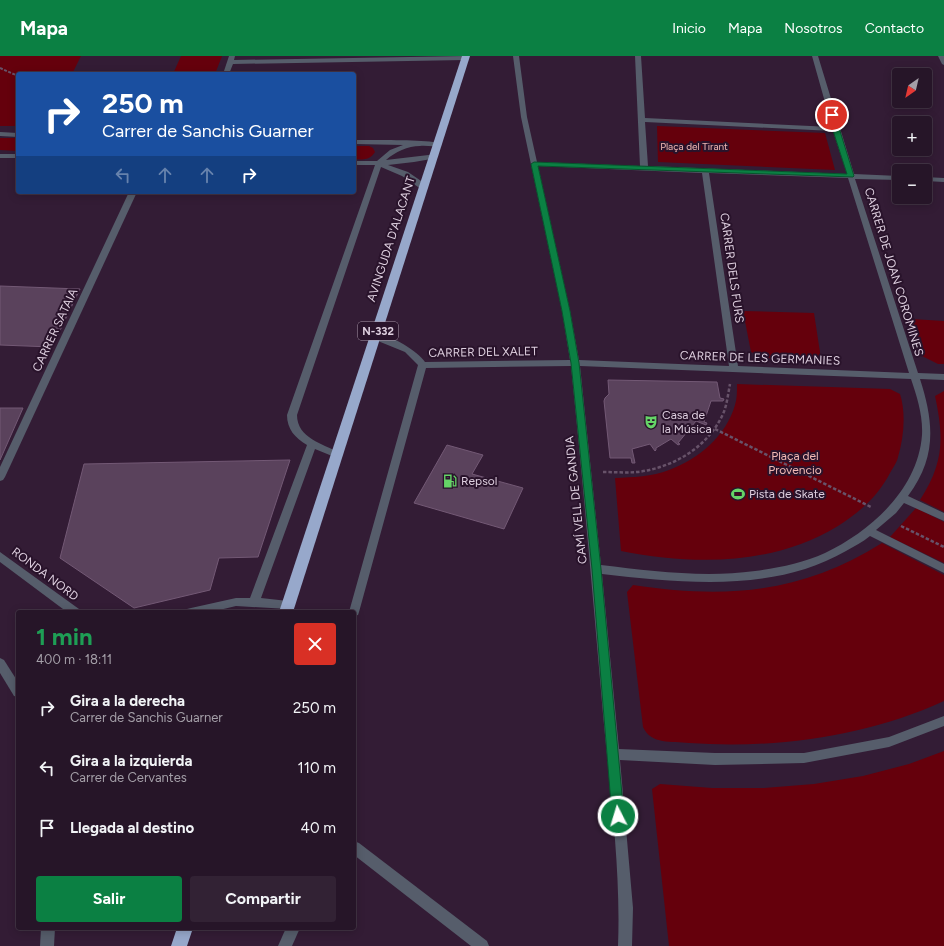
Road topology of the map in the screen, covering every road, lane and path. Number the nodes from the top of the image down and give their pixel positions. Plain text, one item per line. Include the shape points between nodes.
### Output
1 (516, 56) edge
2 (638, 56) edge
3 (815, 56) edge
4 (941, 56) edge
5 (466, 57) edge
6 (231, 59) edge
7 (944, 63) edge
8 (0, 68) edge
9 (5, 71) junction
10 (227, 72) edge
11 (0, 73) edge
12 (16, 75) edge
13 (642, 120) junction
14 (836, 129) junction
15 (0, 134) edge
16 (16, 135) edge
17 (356, 142) edge
18 (421, 143) junction
19 (438, 144) junction
20 (0, 156) edge
21 (16, 156) edge
22 (434, 156) junction
23 (356, 163) edge
24 (379, 163) junction
25 (534, 164) junction
26 (644, 168) junction
27 (705, 170) junction
28 (851, 176) junction
29 (892, 178) edge
30 (932, 179) edge
31 (944, 180) edge
32 (424, 188) junction
33 (132, 194) edge
34 (376, 337) junction
35 (575, 363) junction
36 (422, 365) junction
37 (731, 368) junction
38 (914, 376) junction
39 (944, 377) edge
40 (715, 430) junction
41 (312, 443) junction
42 (337, 454) junction
43 (587, 472) junction
44 (0, 478) edge
45 (903, 498) junction
46 (886, 516) junction
47 (944, 517) edge
48 (869, 532) junction
49 (944, 547) edge
50 (0, 556) edge
51 (596, 569) junction
52 (944, 569) edge
53 (254, 602) junction
54 (287, 608) edge
55 (71, 610) edge
56 (200, 610) edge
57 (355, 610) edge
58 (2, 670) edge
59 (16, 689) edge
60 (944, 721) edge
61 (613, 754) junction
62 (356, 849) edge
63 (48, 930) edge
64 (184, 930) edge
65 (292, 930) edge
66 (47, 946) edge
67 (179, 946) edge
68 (285, 946) edge
69 (482, 946) edge
70 (625, 946) edge

1 - 25 street, CAMÍ VELL DE GANDIA via 524,117
2 - 13 street
3 - 14 street, CARRER DE JOAN COROMINES
4 - 7 street
5 - 6 street
5 - 19 highway, AVINGUDA D'ALACANT / N-332
6 - 10 street
8 - 9 path
9 - 11 path
9 - 12 path
13 - 14 street
13 - 26 street
14 - 28 street, CARRER DE JOAN COROMINES
15 - 16 street
17 - 18 street
18 - 19 street
18 - 24 street via 392,151
19 - 22 highway, AVINGUDA D'ALACANT / N-332
20 - 21 street
22 - 24 street via 417,161
22 - 32 highway, AVINGUDA D'ALACANT / N-332
23 - 24 street
24 - 32 street via 404,174
24 - 41 street via 292,415 294,427 301,436
25 - 26 street
25 - 35 street, CAMÍ VELL DE GANDIA
26 - 27 street
27 - 28 street
27 - 37 street, CARRER DELS FURS
28 - 29 street
28 - 38 street, CARRER DE JOAN COROMINES
30 - 31 street
32 - 34 highway, AVINGUDA D'ALACANT / N-332
33 - 44 street, CARRER SATAIA
34 - 36 street, CARRER DEL XALET via 413,354 419,358
34 - 42 highway, AVINGUDA D'ALACANT / N-332
35 - 36 street, CARRER DEL XALET
35 - 37 street, CARRER DE LES GERMANIES
35 - 43 street, CAMÍ VELL DE GANDIA
36 - 57 street
37 - 38 street, CARRER DE LES GERMANIES
37 - 40 path via 728,397
38 - 39 street, CARRER DE LES GERMANIES
38 - 45 street via 922,399 926,438 919,469
40 - 43 path via 701,445 682,458 659,468 638,472
40 - 46 path
41 - 42 street
41 - 53 street
42 - 54 highway, AVINGUDA D'ALACANT / N-332
43 - 51 street, CAMÍ VELL DE GANDIA
45 - 46 street
45 - 47 street
46 - 48 street
46 - 49 path
48 - 51 street via 830,556 768,574 677,578
48 - 52 street
50 - 55 street, RONDA NORD
51 - 61 street, CAMÍ VELL DE GANDIA
53 - 54 street
53 - 56 street via 236,602
58 - 59 street
60 - 61 street via 889,742 804,758 716,759
61 - 70 street, CAMÍ VELL DE GANDIA via 626,908
62 - 69 street
63 - 66 street
64 - 67 highway
65 - 68 street

